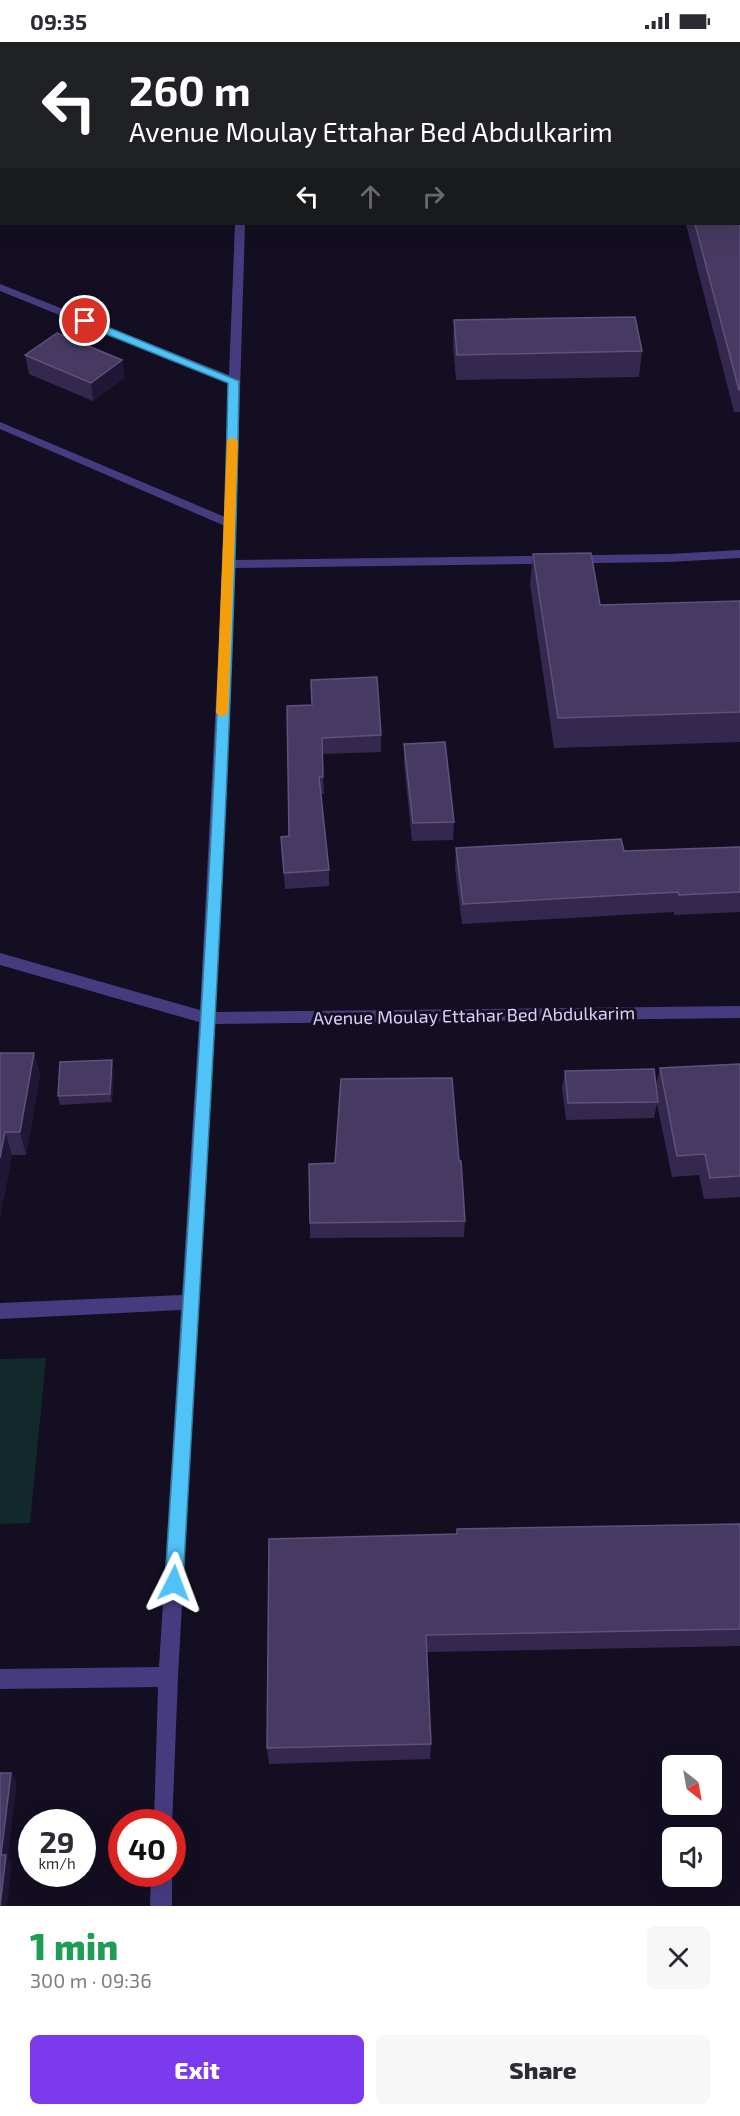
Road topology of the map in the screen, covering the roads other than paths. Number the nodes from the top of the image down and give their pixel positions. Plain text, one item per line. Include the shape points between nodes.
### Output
1 (240, 225) edge
2 (0, 287) edge
3 (234, 381) junction
4 (0, 425) edge
5 (231, 524) junction
6 (740, 554) edge
7 (229, 564) junction
8 (0, 959) edge
9 (740, 1012) edge
10 (207, 1018) junction
11 (191, 1302) junction
12 (0, 1311) edge
13 (168, 1677) junction
14 (0, 1679) edge
15 (164, 1809) edge
16 (162, 1887) edge
17 (161, 1906) edge

1 - 3 street
2 - 3 street
3 - 5 street
4 - 5 street
5 - 7 street
6 - 7 street
7 - 10 street
8 - 10 street, Avenue Moulay Ettahar Bed Abdulkarim
9 - 10 street, Avenue Moulay Ettahar Bed Abdulkarim
10 - 11 street
11 - 12 street
11 - 13 street
13 - 14 street
13 - 15 street
16 - 17 street

